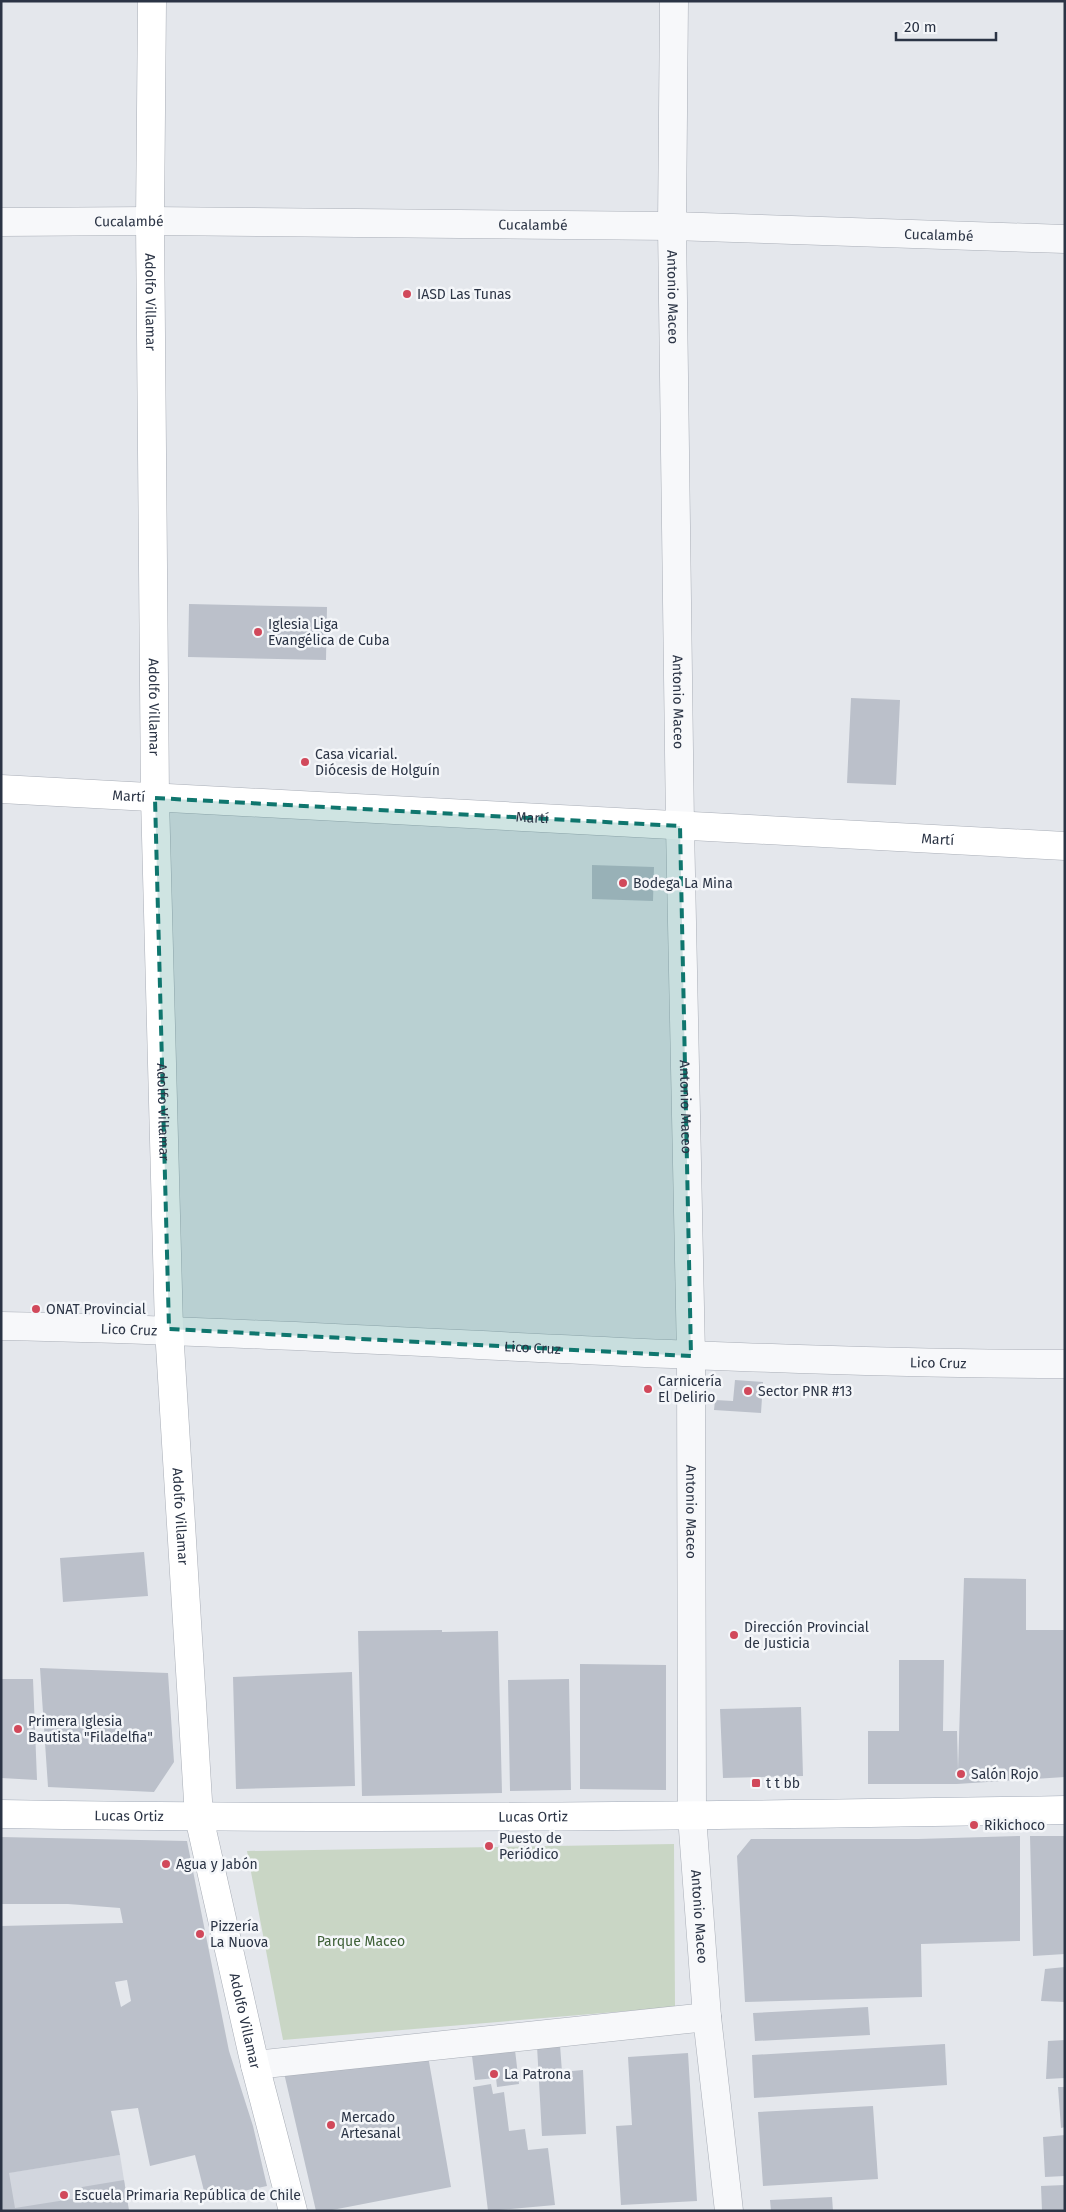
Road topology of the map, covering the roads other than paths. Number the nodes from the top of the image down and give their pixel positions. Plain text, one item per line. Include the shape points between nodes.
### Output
1 (152, 1) edge
2 (674, 1) edge
3 (150, 221) junction
4 (1, 222) edge
5 (672, 226) junction
6 (1065, 238) edge
7 (1, 790) edge
8 (155, 798) junction
9 (680, 826) junction
10 (1065, 846) edge
11 (1, 1326) edge
12 (169, 1329) junction
13 (691, 1356) junction
14 (1065, 1364) edge
15 (1065, 1810) edge
16 (1, 1814) edge
17 (692, 1816) junction
18 (199, 1817) junction
19 (708, 2017) junction
20 (255, 2065) junction
21 (293, 2211) edge
22 (729, 2211) edge

1 - 3 main road, Adolfo Villamar
2 - 5 street, Antonio Maceo
3 - 4 street, Cucalambé
3 - 5 street, Cucalambé
3 - 8 main road, Adolfo Villamar
5 - 6 street, Cucalambé
5 - 9 street, Antonio Maceo
7 - 8 main road, Martí
8 - 9 main road, Martí
8 - 12 main road, Adolfo Villamar
9 - 10 main road, Martí
9 - 13 street, Antonio Maceo
11 - 12 street, Lico Cruz
12 - 13 street, Lico Cruz
12 - 18 main road, Adolfo Villamar
13 - 14 street, Lico Cruz
13 - 17 street, Antonio Maceo
15 - 17 main road, Lucas Ortiz
16 - 18 main road, Lucas Ortiz
17 - 18 main road, Lucas Ortiz
17 - 19 street, Antonio Maceo
18 - 20 main road, Adolfo Villamar
19 - 20 street
19 - 22 street, Antonio Maceo
20 - 21 main road, Adolfo Villamar

